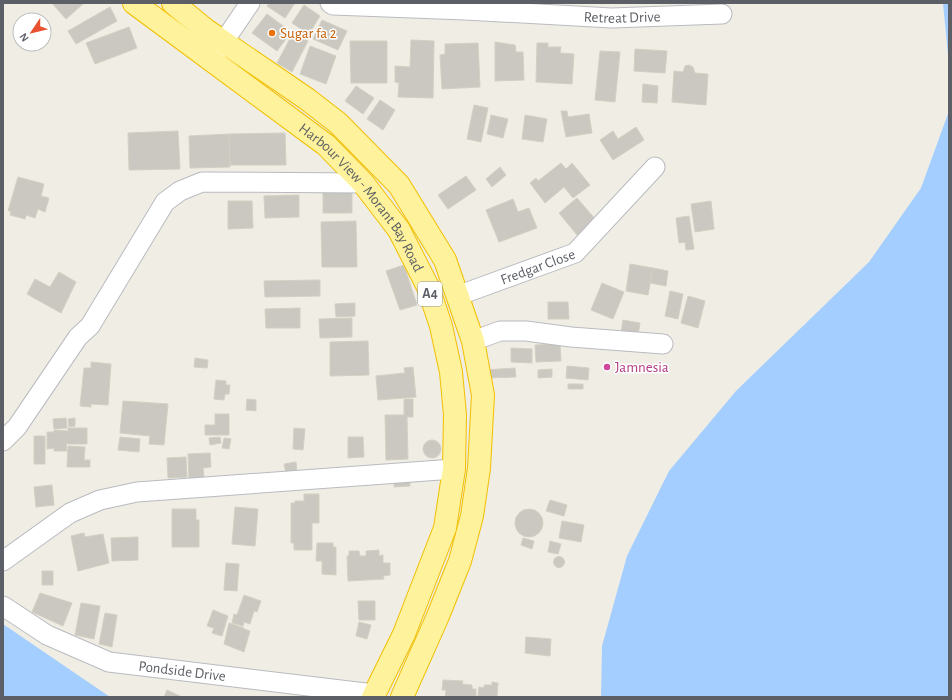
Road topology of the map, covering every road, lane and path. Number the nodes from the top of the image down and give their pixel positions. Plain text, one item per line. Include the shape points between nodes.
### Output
1 (134, 3) edge
2 (173, 3) edge
3 (250, 3) edge
4 (330, 3) edge
5 (465, 6) edge
6 (633, 10) edge
7 (722, 14) dead end
8 (224, 42) junction
9 (211, 61) junction
10 (655, 167) dead end
11 (363, 183) junction
12 (457, 296) junction
13 (473, 341) junction
14 (663, 344) dead end
15 (3, 441) edge
16 (454, 469) junction
17 (3, 561) edge
18 (3, 606) edge
19 (374, 696) edge
20 (402, 697) edge

1 - 9 highway, Harbour View - Morant Bay Road / A4
2 - 8 highway, Harbour View - Morant Bay Road / A4
3 - 8 street
4 - 5 street, Retreat Drive
5 - 6 street, Retreat Drive via 612,18
6 - 7 street, Retreat Drive
8 - 9 street
8 - 12 highway, Harbour View - Morant Bay Road / A4 via 338,123 399,185 445,260
9 - 11 highway, Harbour View - Morant Bay Road / A4 via 326,145
10 - 12 street, Fredgar Close via 575,252
11 - 15 street via 202,182 180,191 165,202 90,326 78,337 17,427
11 - 16 highway, Harbour View - Morant Bay Road / A4 via 399,230 428,287 451,372 455,415
12 - 13 highway, Harbour View - Morant Bay Road / A4
13 - 14 street via 500,331 526,331 572,338
13 - 20 highway, Harbour View - Morant Bay Road / A4 via 483,395 479,468 472,516 460,561
16 - 17 street via 137,492 100,500 70,513
16 - 19 highway, Harbour View - Morant Bay Road / A4 via 446,528 404,634
18 - 19 street, Pondside Drive via 47,635 109,662

